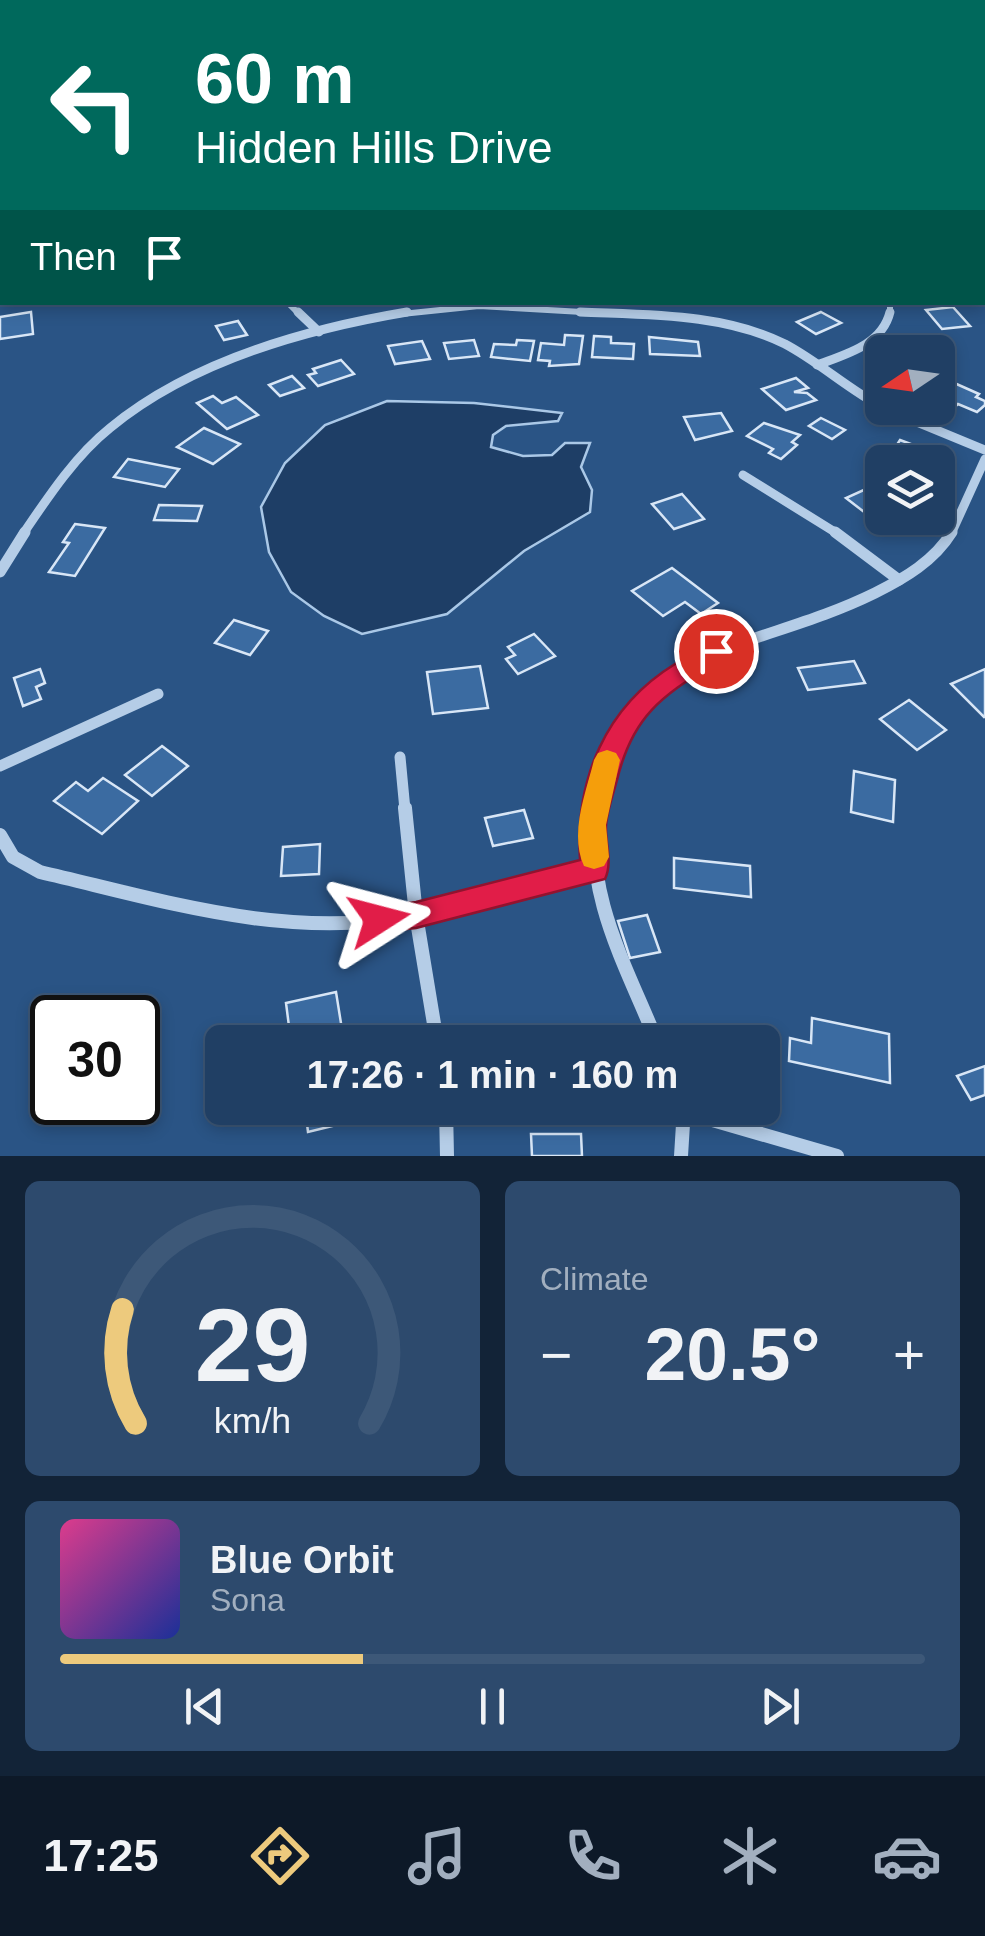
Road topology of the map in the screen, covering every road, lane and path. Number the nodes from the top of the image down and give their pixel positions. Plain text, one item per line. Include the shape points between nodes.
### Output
1 (290, 305) edge
2 (460, 305) edge
3 (484, 305) edge
4 (632, 305) edge
5 (890, 305) edge
6 (632, 314) junction
7 (320, 332) junction
8 (817, 364) junction
9 (865, 399) edge
10 (926, 425) edge
11 (985, 450) edge
12 (985, 459) edge
13 (743, 475) dead end
14 (0, 572) edge
15 (899, 580) junction
16 (158, 694) dead end
17 (400, 757) dead end
18 (0, 766) edge
19 (0, 835) edge
20 (595, 870) junction
21 (416, 915) junction
22 (434, 1025) edge
23 (651, 1025) edge
24 (446, 1125) edge
25 (683, 1125) edge
26 (734, 1125) edge
27 (447, 1156) edge
28 (682, 1156) edge
29 (837, 1156) edge

1 - 7 street
2 - 7 street
3 - 6 street
4 - 6 street
5 - 8 street via 878,337
6 - 8 street via 751,332
7 - 14 street via 188,378 109,429
8 - 9 street
10 - 11 street
12 - 15 street via 969,482 953,537
13 - 15 street via 834,530
15 - 20 street via 716,651 654,690 630,715 606,762 592,825
16 - 18 street
17 - 21 street
19 - 21 street via 13,857 40,872 251,921 342,923
20 - 21 street
20 - 23 street via 597,891
21 - 22 street
24 - 27 street
25 - 28 street
26 - 29 street

